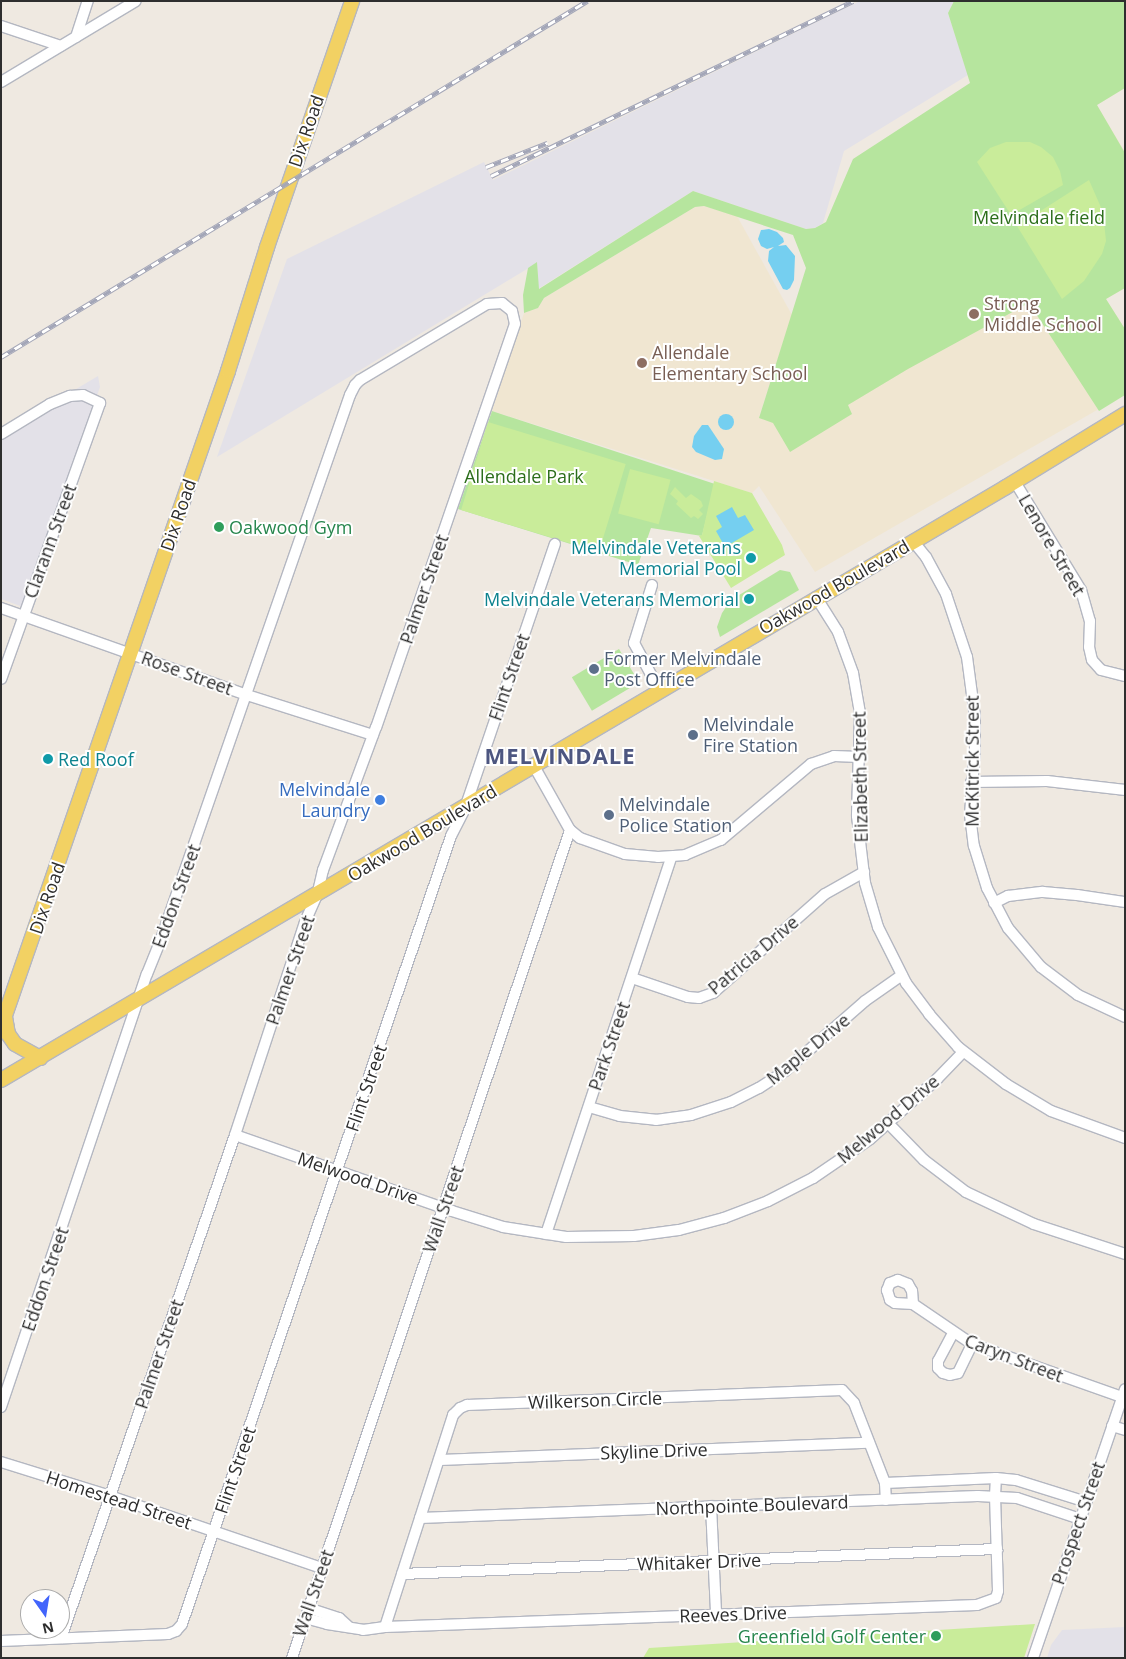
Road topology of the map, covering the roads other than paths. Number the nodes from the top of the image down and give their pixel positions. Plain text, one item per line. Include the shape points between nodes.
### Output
1 (88, 1) edge
2 (136, 1) edge
3 (352, 1) edge
4 (1, 26) edge
5 (76, 37) junction
6 (61, 46) junction
7 (1, 82) edge
8 (508, 306) joint
9 (1125, 414) edge
10 (1, 434) edge
11 (1015, 482) junction
12 (913, 541) junction
13 (555, 544) dead end
14 (652, 585) dead end
15 (816, 597) junction
16 (1, 608) edge
17 (22, 616) junction
18 (130, 652) junction
19 (1125, 676) edge
20 (1, 679) edge
21 (660, 690) junction
22 (247, 695) junction
23 (373, 735) junction
24 (860, 757) junction
25 (534, 766) junction
26 (971, 782) junction
27 (1125, 790) edge
28 (465, 808) junction
29 (570, 830) junction
30 (671, 858) junction
31 (864, 872) junction
32 (317, 895) junction
33 (994, 902) junction
34 (1125, 902) edge
35 (902, 975) junction
36 (632, 978) junction
37 (7, 993) edge
38 (141, 997) junction
39 (1125, 1017) edge
40 (3, 1022) edge
41 (963, 1052) junction
42 (40, 1058) junction
43 (1, 1080) edge
44 (589, 1106) junction
45 (887, 1122) junction
46 (235, 1135) junction
47 (1125, 1138) edge
48 (338, 1170) junction
49 (443, 1208) junction
50 (546, 1234) junction
51 (1125, 1254) edge
52 (912, 1304) dead end
53 (953, 1333) junction
54 (972, 1344) junction
55 (1123, 1393) edge
56 (1, 1408) edge
57 (1112, 1426) junction
58 (1125, 1430) edge
59 (869, 1442) junction
60 (439, 1460) junction
61 (1, 1462) edge
62 (996, 1478) junction
63 (885, 1483) junction
64 (110, 1496) junction
65 (995, 1496) junction
66 (886, 1500) junction
67 (1086, 1502) junction
68 (711, 1506) junction
69 (420, 1518) junction
70 (1080, 1519) junction
71 (214, 1531) junction
72 (996, 1549) junction
73 (713, 1561) junction
74 (322, 1568) junction
75 (402, 1574) junction
76 (70, 1612) edge
77 (307, 1613) junction
78 (716, 1614) junction
79 (384, 1627) junction
80 (70, 1638) edge
81 (41, 1639) edge
82 (1, 1641) edge
83 (292, 1658) edge
84 (1033, 1658) edge

1 - 5 street
2 - 5 street
3 - 18 main road, Dix Road
4 - 6 street
5 - 6 street
6 - 7 street
8 - 22 street, Eddon Street via 497,302 487,304 355,385
8 - 23 street, Palmer Street via 515,324
9 - 11 main road, Oakwood Boulevard
10 - 17 street, Clarann Street via 50,404 70,396 83,395 100,403
11 - 12 main road, Oakwood Boulevard
11 - 19 street, Lenore Street via 1081,590 1090,621 1092,660 1101,670
12 - 15 main road, Oakwood Boulevard
12 - 26 street, McKitrick Street via 926,557 946,594 966,657 975,717
13 - 28 street, Flint Street
14 - 21 street via 634,643
15 - 21 main road, Oakwood Boulevard
15 - 24 street, Elizabeth Street via 838,632 853,672 860,712
16 - 17 street, Rose Street
17 - 18 street, Rose Street
17 - 20 street, Clarann Street
18 - 22 street, Rose Street
18 - 37 main road, Dix Road
21 - 25 main road, Oakwood Boulevard
22 - 23 street, Rose Street
22 - 38 street, Eddon Street
23 - 32 street, Palmer Street via 323,870
24 - 30 street via 834,756 811,764 721,840 698,852
24 - 31 street, Elizabeth Street via 857,816
25 - 28 main road, Oakwood Boulevard
25 - 29 street
26 - 27 street via 1047,781
26 - 33 street, McKitrick Street via 974,846
28 - 32 main road, Oakwood Boulevard
28 - 48 street, Flint Street via 449,843
29 - 30 street via 580,838 625,854
29 - 49 street, Wall Street
30 - 36 street, Park Street
31 - 35 street, Elizabeth Street via 878,927
31 - 36 street, Patricia Drive via 825,894 713,993 699,998 688,997
32 - 38 main road, Oakwood Boulevard
32 - 46 street, Palmer Street via 305,922
33 - 34 street via 1020,894 1043,892
33 - 39 street, McKitrick Street via 1017,941 1041,967 1078,994
35 - 41 street, Elizabeth Street via 929,1014
35 - 44 street, Maple Drive via 865,1001 785,1071 730,1102 691,1115 656,1120 620,1116
36 - 44 street, Park Street
37 - 40 main road, Dix Road
38 - 42 main road, Oakwood Boulevard
38 - 56 street, Eddon Street
40 - 42 main road via 15,1044
41 - 45 street, Melwood Drive
41 - 47 street, Elizabeth Street via 1043,1106 1077,1122
42 - 43 main road, Oakwood Boulevard
44 - 50 street, Park Street
45 - 50 street, Melwood Drive via 854,1151 813,1178 768,1201 724,1218 679,1230 634,1236 591,1238
45 - 51 street via 924,1160 966,1192 1034,1224
46 - 48 street, Melwood Drive
46 - 64 street, Palmer Street
48 - 49 street, Melwood Drive
48 - 71 street, Flint Street
49 - 50 street, Melwood Drive via 503,1227
49 - 74 street, Wall Street
52 - 53 street, Caryn Street
53 - 54 street, Caryn Street
53 - 54 street via 938,1361 938,1368 943,1373 950,1376 958,1373
54 - 55 street, Caryn Street
55 - 57 street, Prospect Street
57 - 58 street
57 - 67 street, Prospect Street
59 - 60 street, Skyline Drive
59 - 60 street, Wilkerson Circle via 854,1403 842,1390 467,1406 453,1415
59 - 63 street, Wilkerson Circle
60 - 69 street, Wilkerson Circle
61 - 64 street, Homestead Street
62 - 63 street
62 - 65 street, Reeves Drive
62 - 67 street via 1016,1480
63 - 66 street, Wilkerson Circle
64 - 71 street, Homestead Street
64 - 76 street, Palmer Street
65 - 66 street, Northpointe Boulevard
65 - 70 street, Northpointe Boulevard via 1017,1498
65 - 72 street, Reeves Drive
66 - 68 street, Northpointe Boulevard
67 - 70 street, Prospect Street
68 - 69 street, Northpointe Boulevard
68 - 73 street
69 - 75 street, Wilkerson Circle
70 - 84 street, Prospect Street
71 - 74 street, Homestead Street
71 - 80 street, Flint Street via 182,1624 176,1631
72 - 73 street, Whitaker Drive
72 - 78 street, Reeves Drive via 998,1591 996,1598 983,1603
73 - 75 street, Whitaker Drive
73 - 78 street
74 - 77 street, Wall Street
75 - 79 street, Wilkerson Circle
77 - 79 street, Reeves Drive via 327,1624 363,1630
77 - 83 street, Wall Street
78 - 79 street, Reeves Drive
81 - 82 street

